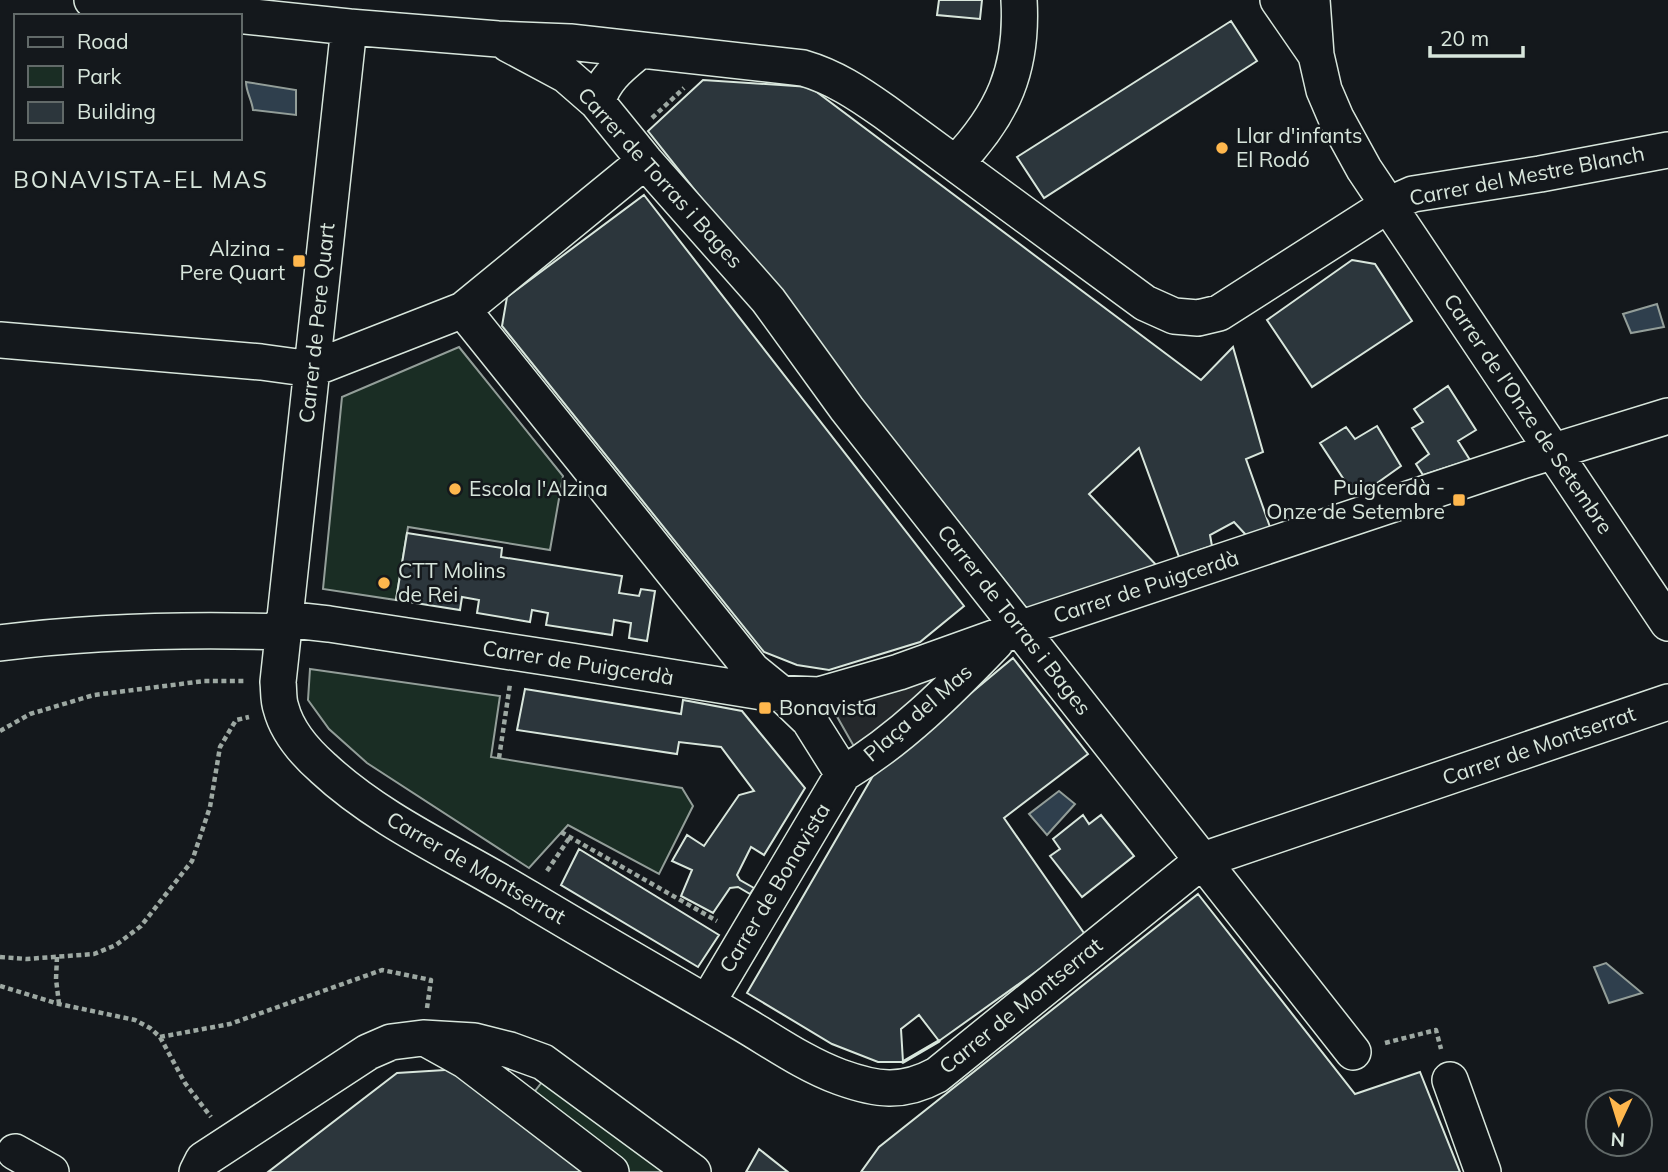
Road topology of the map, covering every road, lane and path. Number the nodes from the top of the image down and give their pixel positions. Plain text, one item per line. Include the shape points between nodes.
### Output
1 (92, 0) edge
2 (1019, 0) edge
3 (1278, 0) edge
4 (1312, 0) edge
5 (225, 14) edge
6 (242, 16) edge
7 (348, 27) junction
8 (498, 39) junction
9 (640, 50) junction
10 (1315, 55) junction
11 (715, 59) junction
12 (597, 102) junction
13 (636, 150) junction
14 (1668, 150) edge
15 (956, 163) junction
16 (1388, 205) junction
17 (463, 310) junction
18 (0, 340) edge
19 (312, 369) junction
20 (1668, 416) edge
21 (1552, 451) junction
22 (1668, 623) edge
23 (284, 626) junction
24 (1010, 633) junction
25 (0, 643) edge
26 (516, 652) junction
27 (279, 695) junction
28 (784, 695) junction
29 (1668, 702) edge
30 (0, 731) edge
31 (499, 758) dead end
32 (843, 774) junction
33 (562, 832) dead end
34 (570, 836) junction
35 (1203, 860) junction
36 (547, 872) dead end
37 (745, 937) junction
38 (0, 957) edge
39 (57, 957) junction
40 (0, 986) edge
41 (707, 1003) junction
42 (59, 1004) junction
43 (160, 1037) junction
44 (423, 1038) junction
45 (1353, 1052) joint
46 (543, 1062) junction
47 (1450, 1080) joint
48 (505, 1090) junction
49 (231, 1141) junction
50 (15, 1152) dead end
51 (51, 1172) edge
52 (197, 1172) edge
53 (611, 1172) edge
54 (693, 1172) edge
55 (1483, 1172) edge

1 - 5 street, Carrer del Mestre Blanch
2 - 15 street via 1021,31 1015,67 988,126
3 - 10 street
4 - 10 street
6 - 7 street, Carrer del Mestre Blanch
7 - 8 street, Carrer del Mestre Blanch
7 - 19 street, Carrer de Pere Quart
8 - 9 street, Carrer del Mestre Blanch
8 - 12 street, Carrer de Torras i Bages via 566,75
9 - 11 street, Carrer del Mestre Blanch
9 - 12 street via 614,72
10 - 16 street, Carrer de l'Onze de Setembre via 1336,118
11 - 13 path
11 - 15 street, Carrer del Mestre Blanch via 822,74 848,86
12 - 13 street, Carrer de Torras i Bages
13 - 17 street
13 - 24 street, Carrer de Torras i Bages via 768,300
14 - 16 street, Carrer del Mestre Blanch via 1413,194
15 - 16 street, Carrer del Mestre Blanch via 1145,303 1174,316 1198,318 1219,313
16 - 21 street, Carrer de l'Onze de Setembre
17 - 19 street
17 - 28 street, Plaça del Mas via 752,670
18 - 19 street
19 - 23 street, Carrer de Pere Quart
20 - 21 street, Carrer de Puigcerdà
21 - 22 street, Carrer de l'Onze de Setembre
21 - 24 street, Carrer de Puigcerdà
23 - 25 street, Carrer de Puigcerdà via 72,635
23 - 26 street, Carrer de Puigcerdà via 329,624
23 - 27 street
24 - 28 street, Carrer de Puigcerdà via 819,695
24 - 32 street, Plaça del Mas via 944,696
24 - 35 street, Carrer de Torras i Bages
26 - 28 street, Carrer de Puigcerdà
26 - 31 path
27 - 30 path via 204,681 94,695 30,714
27 - 39 path via 236,720 220,747 210,807 192,862 141,926 117,945 94,954
27 - 41 street, Carrer de Montserrat via 295,736 321,767 375,809
28 - 32 street, Plaça del Mas via 809,720
29 - 35 street, Carrer de Montserrat
32 - 37 street, Carrer de Bonavista
33 - 34 path
34 - 36 path
34 - 37 path
35 - 41 street, Carrer de Montserrat via 937,1075 908,1088 872,1086 824,1070
35 - 45 street, Carrer de Torras i Bages
37 - 41 street, Carrer de Bonavista
38 - 39 path
39 - 42 path
40 - 42 path
42 - 43 path via 135,1020
43 - 44 path via 230,1024 382,970 431,980
43 - 49 path via 185,1083
44 - 46 street via 474,1041
44 - 48 street via 447,1049
44 - 49 street via 391,1042 368,1052
45 - 47 path via 1436,1030
46 - 48 street
46 - 54 street
47 - 55 street
48 - 53 street
49 - 52 street via 202,1160
50 - 51 street

